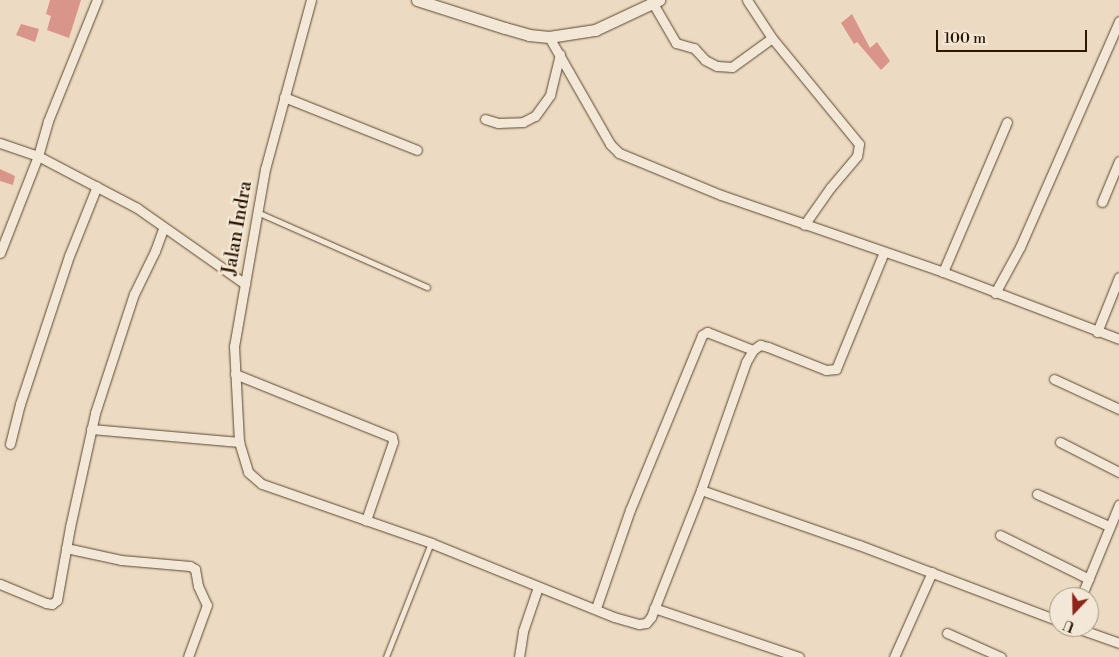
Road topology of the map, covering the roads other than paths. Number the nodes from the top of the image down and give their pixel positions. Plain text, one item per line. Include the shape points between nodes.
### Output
1 (97, 0) edge
2 (311, 0) edge
3 (417, 0) edge
4 (747, 0) edge
5 (655, 1) edge
6 (1119, 21) edge
7 (549, 37) junction
8 (772, 38) junction
9 (560, 54) junction
10 (284, 96) junction
11 (485, 119) dead end
12 (1007, 122) dead end
13 (0, 143) edge
14 (417, 150) dead end
15 (38, 156) junction
16 (1119, 161) edge
17 (97, 186) junction
18 (1102, 202) dead end
19 (257, 212) junction
20 (804, 225) junction
21 (163, 229) junction
22 (884, 252) junction
23 (0, 253) edge
24 (943, 272) junction
25 (1119, 277) edge
26 (245, 284) junction
27 (427, 287) dead end
28 (995, 293) junction
29 (1097, 332) junction
30 (1119, 339) edge
31 (753, 350) junction
32 (235, 374) junction
33 (1054, 379) dead end
34 (1119, 409) edge
35 (91, 429) junction
36 (239, 442) junction
37 (1060, 442) dead end
38 (10, 444) dead end
39 (1119, 472) edge
40 (701, 490) junction
41 (1037, 494) dead end
42 (1119, 505) edge
43 (366, 520) junction
44 (1109, 526) junction
45 (1000, 535) dead end
46 (431, 543) junction
47 (66, 548) junction
48 (932, 572) junction
49 (1089, 579) junction
50 (0, 584) edge
51 (538, 587) junction
52 (1085, 587) edge
53 (596, 608) junction
54 (654, 608) junction
55 (1049, 617) edge
56 (947, 633) dead end
57 (1099, 636) edge
58 (1119, 643) edge
59 (188, 657) edge
60 (386, 657) edge
61 (518, 657) edge
62 (799, 657) edge
63 (894, 657) edge
64 (1001, 657) edge

1 - 15 street via 48,121
2 - 10 street, Jalan Indra
3 - 7 main road via 529,35
4 - 8 street
5 - 7 main road via 595,30
5 - 8 street via 676,43 694,48 705,60 717,66 732,67
6 - 28 street via 1020,247
7 - 9 street
8 - 20 street via 859,144 856,156
9 - 11 street via 550,95 535,116 523,122 498,123
9 - 20 street via 610,144 619,153
10 - 14 street
10 - 19 street, Jalan Indra
12 - 24 street
13 - 15 street
15 - 17 street
15 - 23 street
16 - 18 street
17 - 21 street via 136,208
17 - 38 street via 66,264
19 - 26 street, Jalan Indra
19 - 27 lane
20 - 22 street
21 - 26 street
21 - 35 street via 134,294
22 - 24 street
22 - 31 street via 836,369 826,370 768,347 760,346
24 - 28 street
25 - 29 street
26 - 32 street, Jalan Indra via 234,346
28 - 29 street
29 - 30 street
31 - 40 street
31 - 53 street via 707,332 702,335 630,510
32 - 36 street, Jalan Indra
32 - 43 street via 392,437 394,442
33 - 34 street
35 - 36 street
35 - 47 street
36 - 43 street, Jalan Indra via 244,466 262,484
37 - 39 street
40 - 48 street
40 - 54 street
41 - 44 street
42 - 44 street
43 - 46 street
44 - 49 street
45 - 49 street
46 - 51 street
46 - 60 lane
47 - 50 street via 58,593 52,604
47 - 59 street via 121,560 195,569 198,586 207,605
48 - 55 street
48 - 63 street
49 - 52 street
51 - 53 street
51 - 61 street
53 - 54 street via 639,624 646,623
54 - 62 street
56 - 64 street
57 - 58 street

